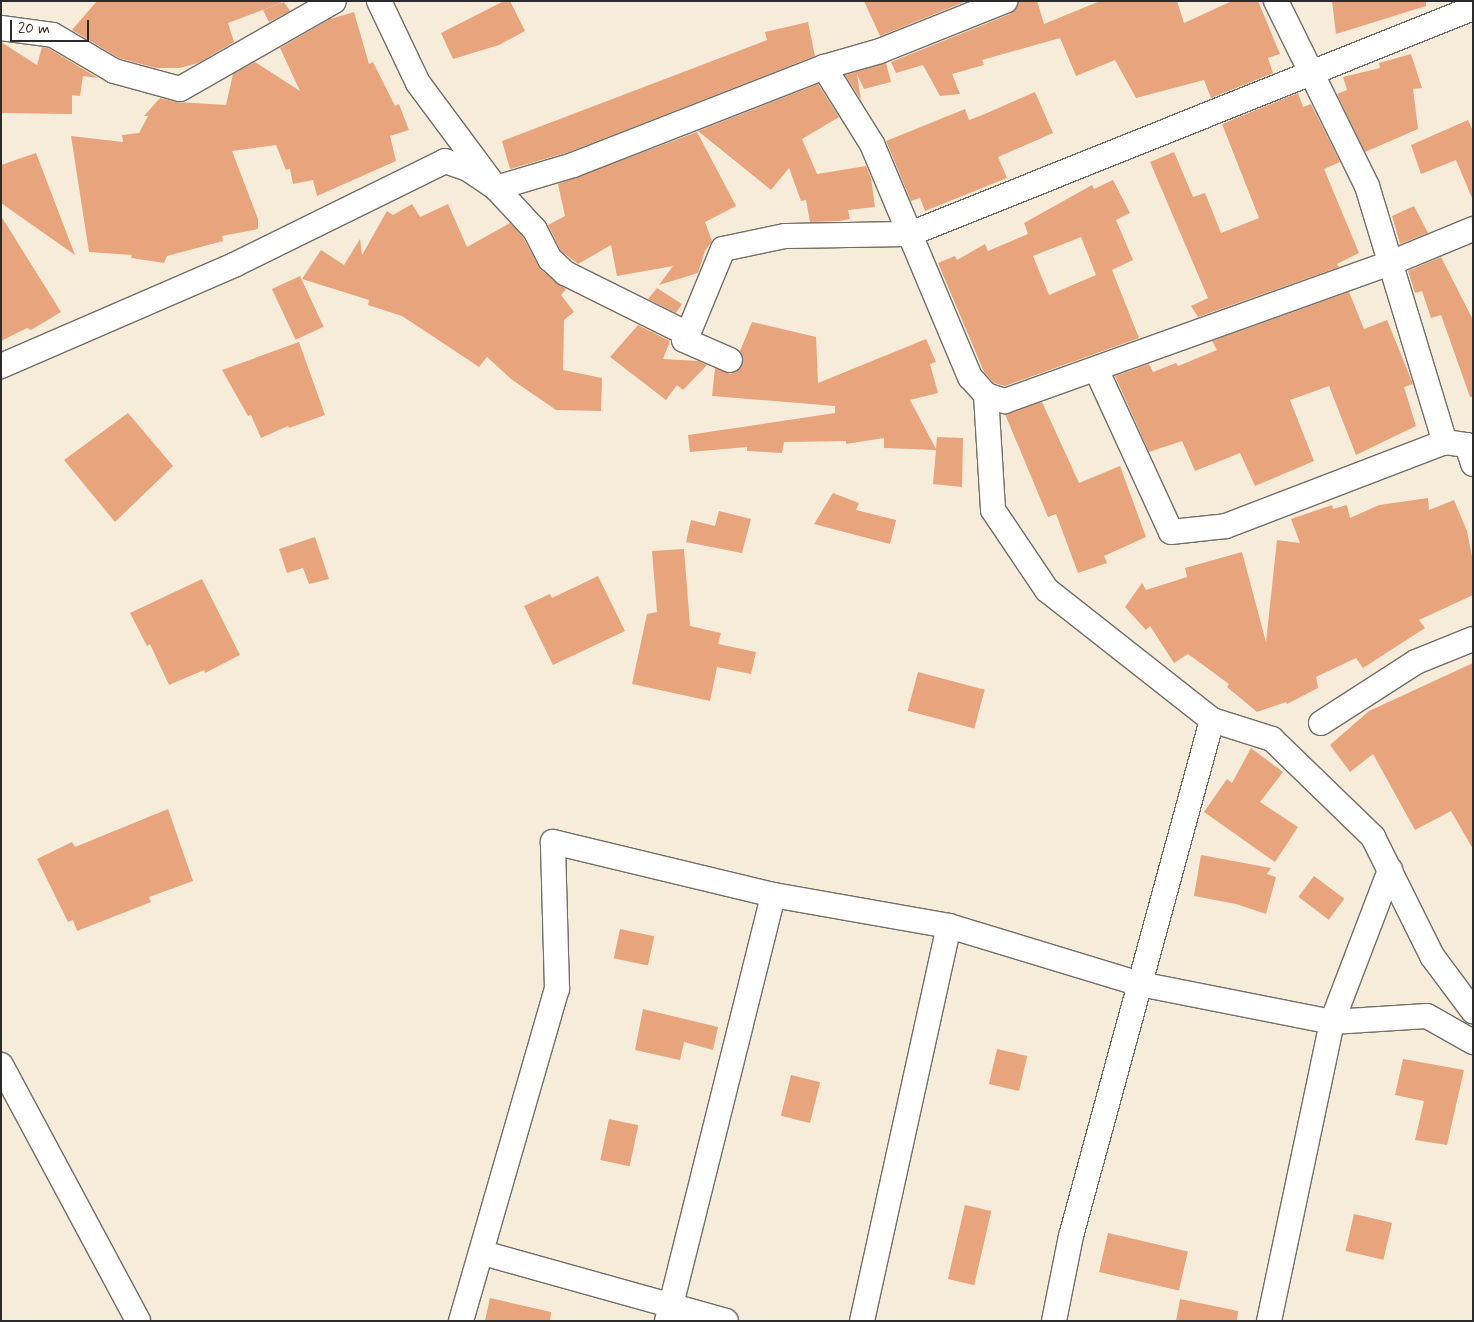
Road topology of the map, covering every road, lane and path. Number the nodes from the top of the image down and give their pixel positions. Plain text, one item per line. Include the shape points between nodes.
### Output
1 (334, 1) edge
2 (379, 1) edge
3 (1005, 1) edge
4 (1276, 1) edge
5 (1473, 8) edge
6 (1, 28) edge
7 (824, 67) junction
8 (1312, 72) junction
9 (496, 188) junction
10 (1473, 229) edge
11 (910, 234) junction
12 (1393, 262) junction
13 (688, 334) junction
14 (730, 360) dead end
15 (1, 366) edge
16 (1096, 369) junction
17 (986, 395) junction
18 (1464, 448) edge
19 (1473, 639) edge
20 (1212, 720) junction
21 (1321, 723) dead end
22 (1390, 870) junction
23 (773, 895) junction
24 (949, 926) junction
25 (1140, 984) junction
26 (1473, 1011) edge
27 (1332, 1022) junction
28 (1473, 1042) edge
29 (1, 1065) edge
30 (483, 1252) junction
31 (669, 1312) edge
32 (138, 1321) edge
33 (461, 1321) edge
34 (726, 1321) edge
35 (862, 1321) edge
36 (1054, 1321) edge
37 (1269, 1321) edge

1 - 6 street via 180,89 114,71 53,35
2 - 9 street via 418,83
3 - 7 street via 880,51
4 - 8 street
5 - 8 street
7 - 9 street via 573,165
7 - 11 street via 868,137
8 - 11 street
8 - 12 street via 1367,186
9 - 13 street via 536,230 550,259 565,273
9 - 15 street via 468,169 445,161 234,265
10 - 12 street
11 - 13 street via 785,236 723,249
11 - 17 street via 970,377
12 - 16 street
12 - 18 street
13 - 14 street via 684,340
16 - 17 street via 1005,401
16 - 18 street via 1171,532 1226,526
17 - 20 street via 993,510 1047,590
19 - 21 street via 1416,662
20 - 22 street via 1272,739 1374,837
20 - 25 street
22 - 26 street via 1432,956
22 - 27 street
23 - 24 street
23 - 30 street via 553,842 557,989
23 - 31 street
24 - 25 street
24 - 35 street
25 - 27 street
25 - 36 street via 1071,1236
27 - 28 street via 1427,1016
27 - 37 street
29 - 32 street
30 - 31 street
30 - 33 street
31 - 34 street

